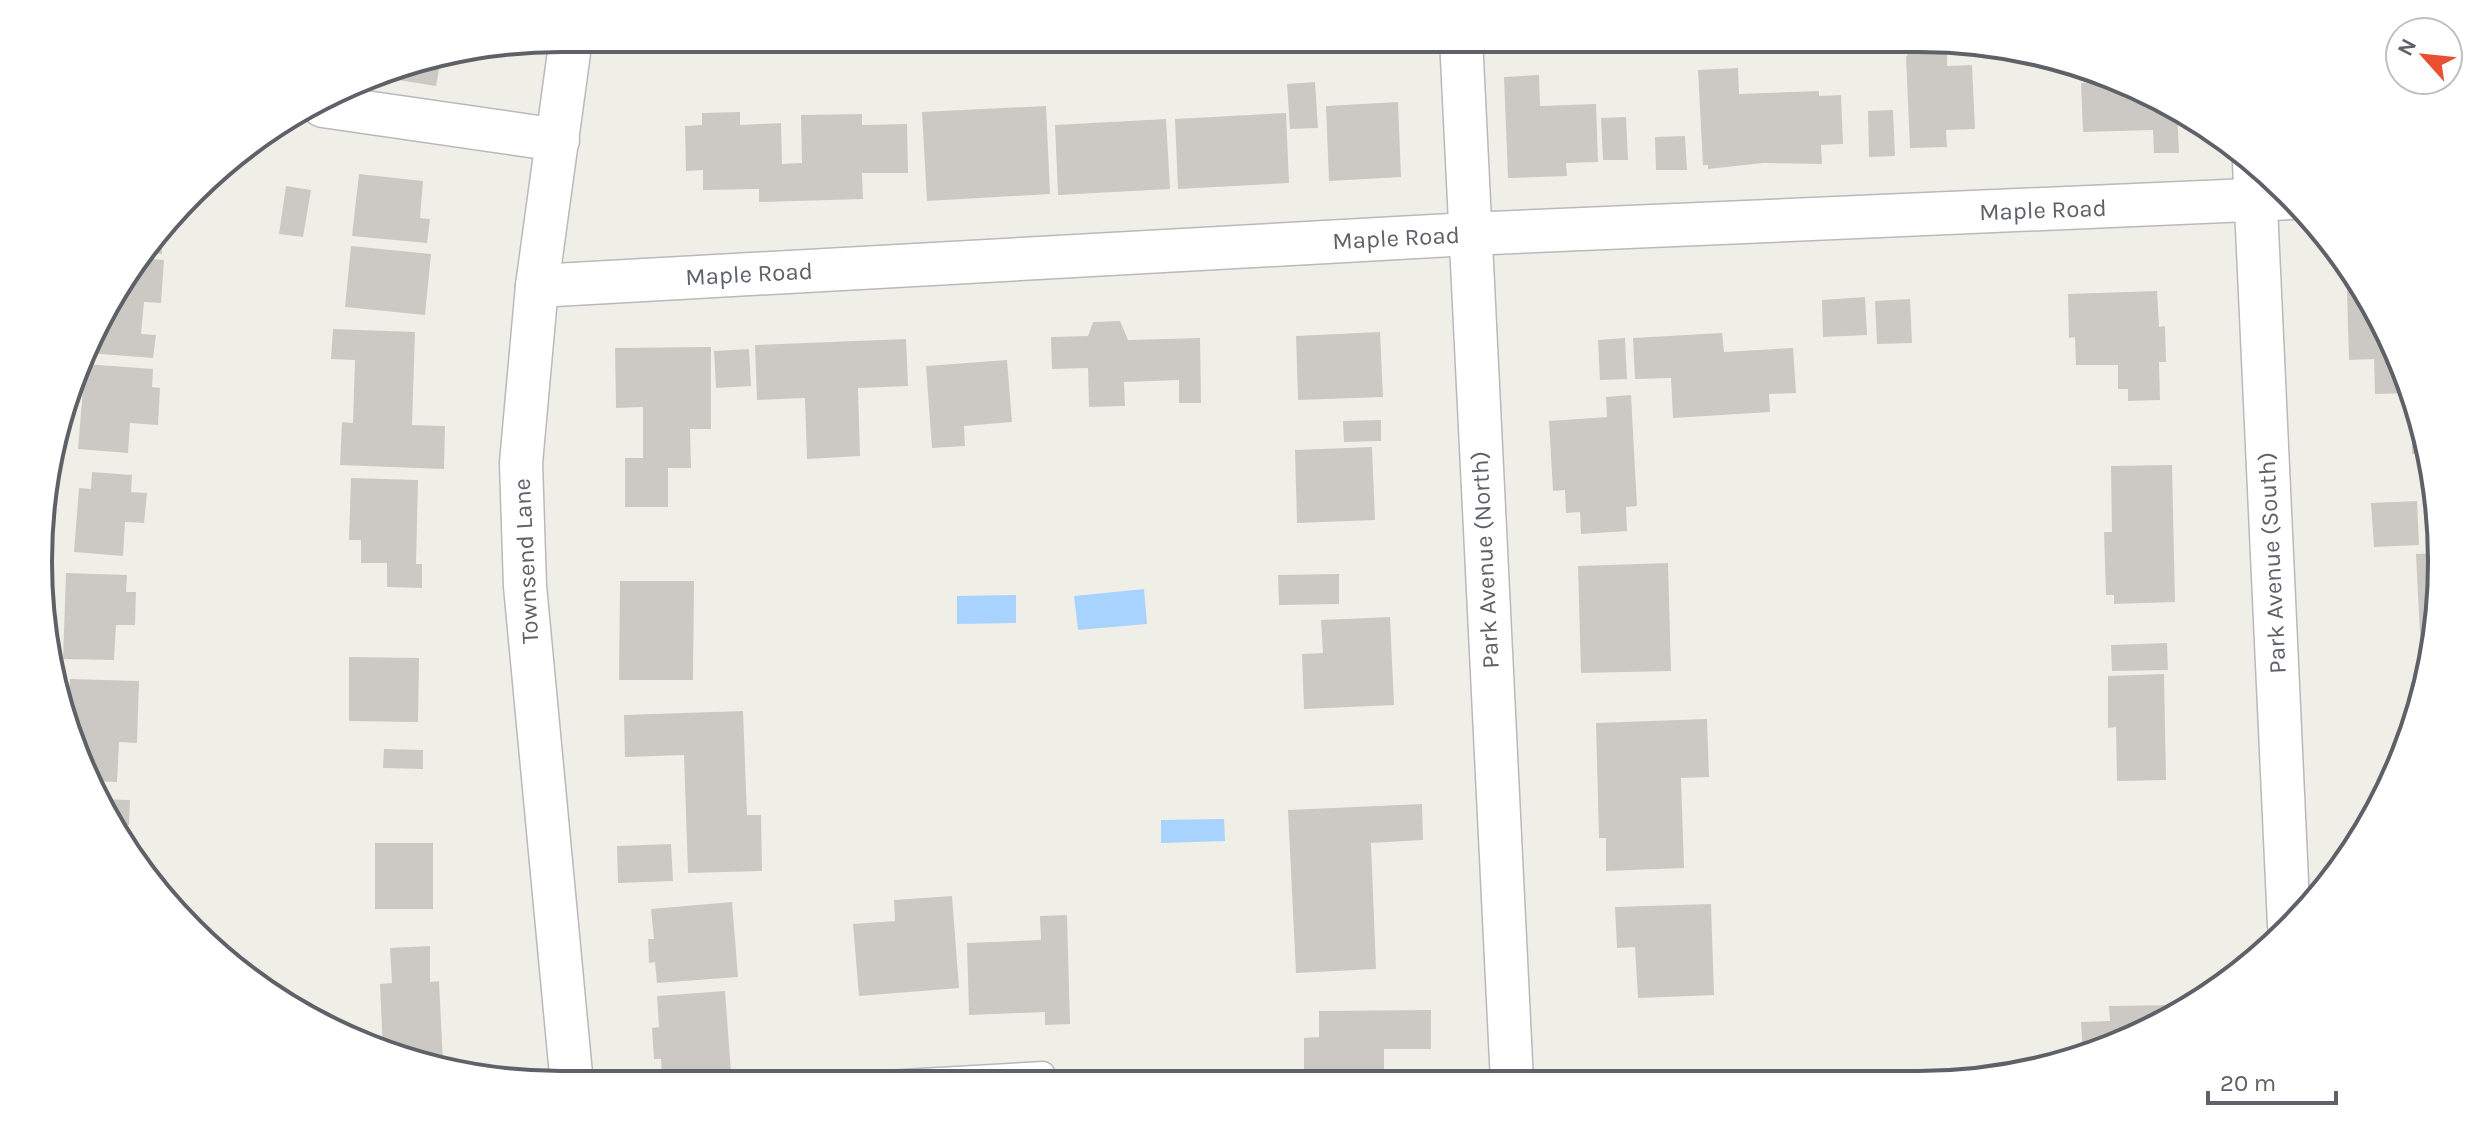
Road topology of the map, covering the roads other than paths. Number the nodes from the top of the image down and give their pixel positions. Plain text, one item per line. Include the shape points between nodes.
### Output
1 (569, 52) edge
2 (1462, 52) edge
3 (332, 107) edge
4 (558, 140) junction
5 (2264, 187) edge
6 (2268, 191) edge
7 (1469, 234) junction
8 (537, 286) junction
9 (2289, 912) edge
10 (571, 1071) edge
11 (1511, 1071) edge

1 - 4 street, Townsend Lane
2 - 7 street, Park Avenue (North)
3 - 4 street
4 - 8 street, Townsend Lane
5 - 7 street, Maple Road
6 - 9 street, Park Avenue (South)
7 - 8 street, Maple Road
7 - 11 street, Park Avenue (North)
8 - 10 street, Townsend Lane via 521,463 525,586

